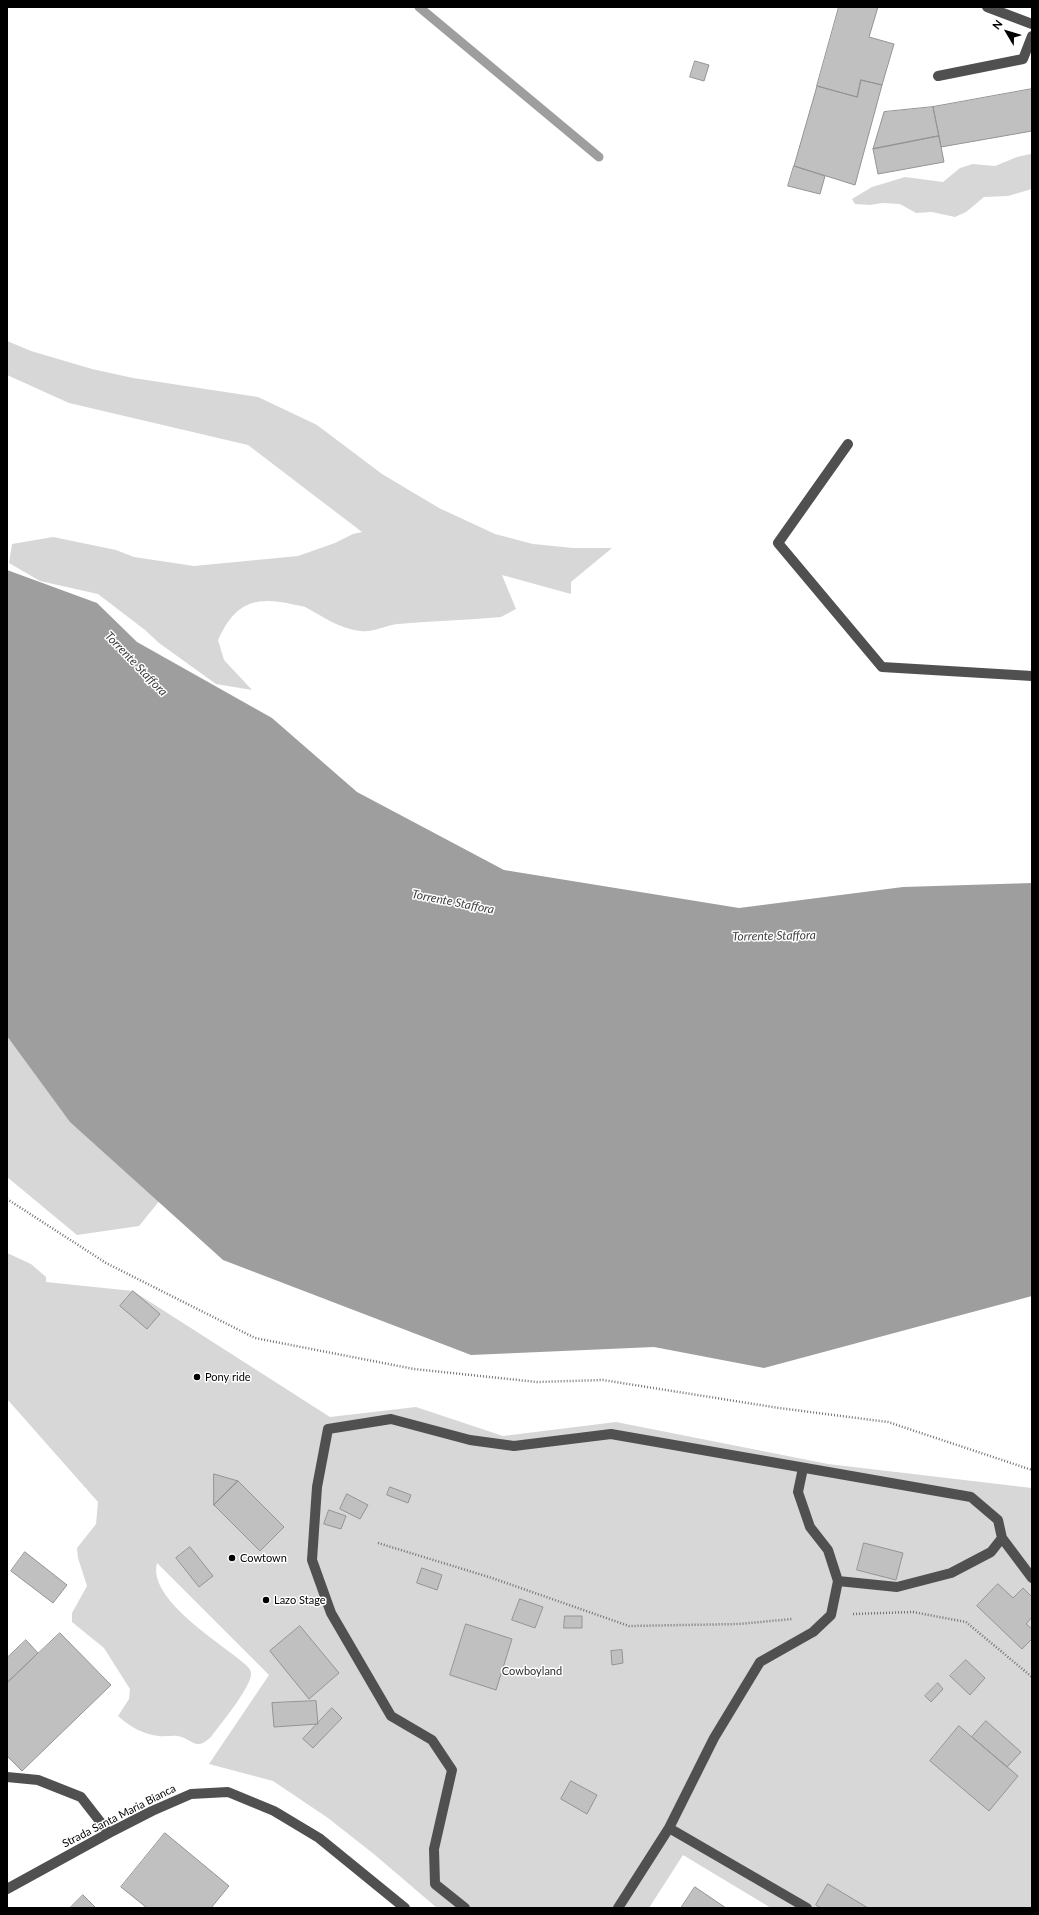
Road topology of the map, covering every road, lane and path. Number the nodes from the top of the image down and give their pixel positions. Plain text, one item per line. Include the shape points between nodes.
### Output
1 (987, 7) edge
2 (1032, 24) edge
3 (1032, 36) edge
4 (938, 76) dead end
5 (848, 444) dead end
6 (1032, 676) edge
7 (7, 1199) edge
8 (803, 1468) junction
9 (1032, 1470) edge
10 (1002, 1538) junction
11 (378, 1543) dead end
12 (1032, 1578) edge
13 (838, 1581) junction
14 (831, 1615) junction
15 (793, 1618) dead end
16 (1032, 1677) edge
17 (7, 1777) edge
18 (669, 1828) junction
19 (108, 1833) junction
20 (7, 1889) edge
21 (405, 1908) edge
22 (465, 1908) edge
23 (618, 1908) edge
24 (807, 1908) edge

1 - 2 street
3 - 4 street via 1023,59
5 - 6 street via 778,543 882,667
7 - 9 path via 106,1263 255,1338 414,1369 537,1382 603,1380 779,1408 888,1422
8 - 10 street via 971,1497 998,1520
8 - 13 street via 798,1492 810,1527 828,1550
8 - 22 street via 611,1434 514,1446 470,1440 391,1419 328,1429 317,1487 312,1560 331,1613 391,1716 432,1740 452,1770 434,1849 435,1884
10 - 12 street
10 - 13 street via 991,1552 951,1574 897,1587
11 - 15 path via 492,1578 629,1626 739,1624
13 - 14 street
14 - 16 path via 913,1612 966,1622
14 - 18 street via 813,1632 760,1662 714,1738
17 - 19 street via 38,1780 81,1797
18 - 23 street
18 - 24 street
19 - 20 street, Strada Santa Maria Bianca
19 - 21 street, Strada Santa Maria Bianca via 190,1794 228,1792 274,1811 319,1838

